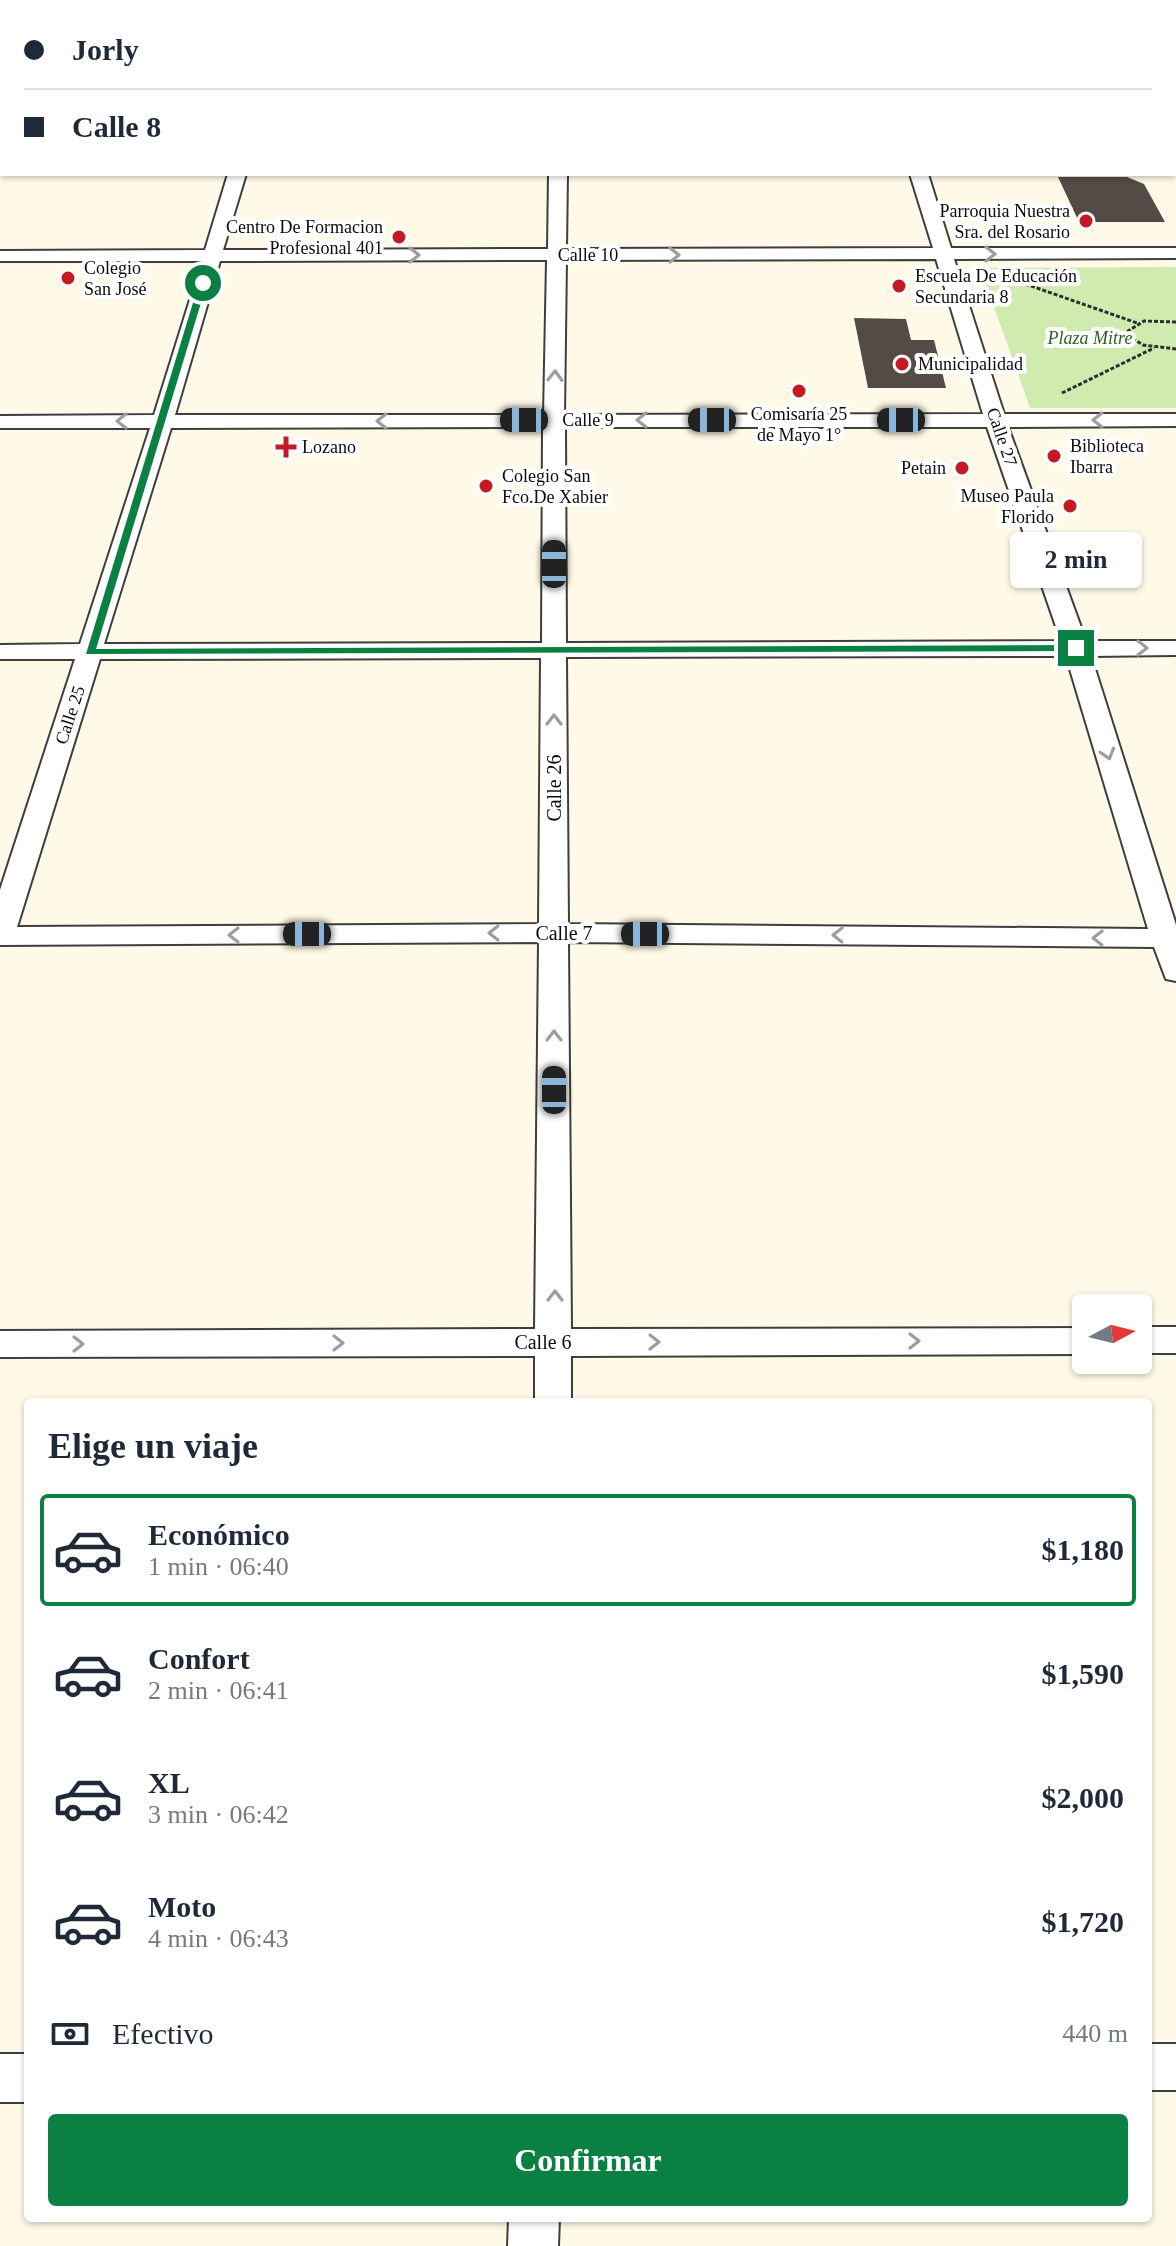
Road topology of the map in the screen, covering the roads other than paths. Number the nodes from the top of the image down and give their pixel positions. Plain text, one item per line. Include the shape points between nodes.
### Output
1 (236, 176) edge
2 (558, 176) edge
3 (920, 176) edge
4 (1176, 253) edge
5 (945, 254) junction
6 (559, 255) junction
7 (0, 256) edge
8 (211, 256) junction
9 (554, 420) junction
10 (995, 420) junction
11 (1176, 420) edge
12 (163, 421) junction
13 (0, 422) edge
14 (1076, 648) junction
15 (1176, 648) edge
16 (554, 650) junction
17 (0, 652) edge
18 (90, 652) junction
19 (553, 933) junction
20 (0, 935) edge
21 (1170, 938) edge
22 (1176, 972) edge
23 (1152, 1340) edge
24 (1176, 1340) edge
25 (1072, 1341) edge
26 (555, 1342) junction
27 (0, 1344) edge
28 (553, 1398) edge
29 (1152, 2067) edge
30 (1176, 2067) edge
31 (0, 2078) edge
32 (24, 2078) edge
33 (534, 2222) edge
34 (533, 2246) edge

1 - 8 street, Calle 25
2 - 6 street, Calle 26
3 - 5 street, Calle 27
5 -> 4 street, Calle 10
6 -> 5 street, Calle 10
5 - 10 street, Calle 27
8 -> 6 street, Calle 10
9 -> 6 street, Calle 26
7 - 8 street, Calle 10
8 - 12 street, Calle 25
10 -> 9 street, Calle 9
9 -> 12 street, Calle 9
9 - 16 street, Calle 26
11 -> 10 street, Calle 9
10 - 14 street, Calle 27
12 -> 13 street, Calle 9
12 - 18 street, Calle 25
14 -> 15 street
14 - 16 street
14 -> 21 street, Calle 27
16 - 18 street
19 -> 16 street, Calle 26
17 - 18 street
18 - 20 street, Calle 25
19 -> 20 street, Calle 7
21 -> 19 street, Calle 7
26 -> 19 street, Calle 26
21 - 22 street, Calle 27
23 - 24 street
26 -> 25 street, Calle 6
27 -> 26 street, Calle 6
26 - 28 street, Calle 26
29 - 30 street
31 - 32 street
33 - 34 street

